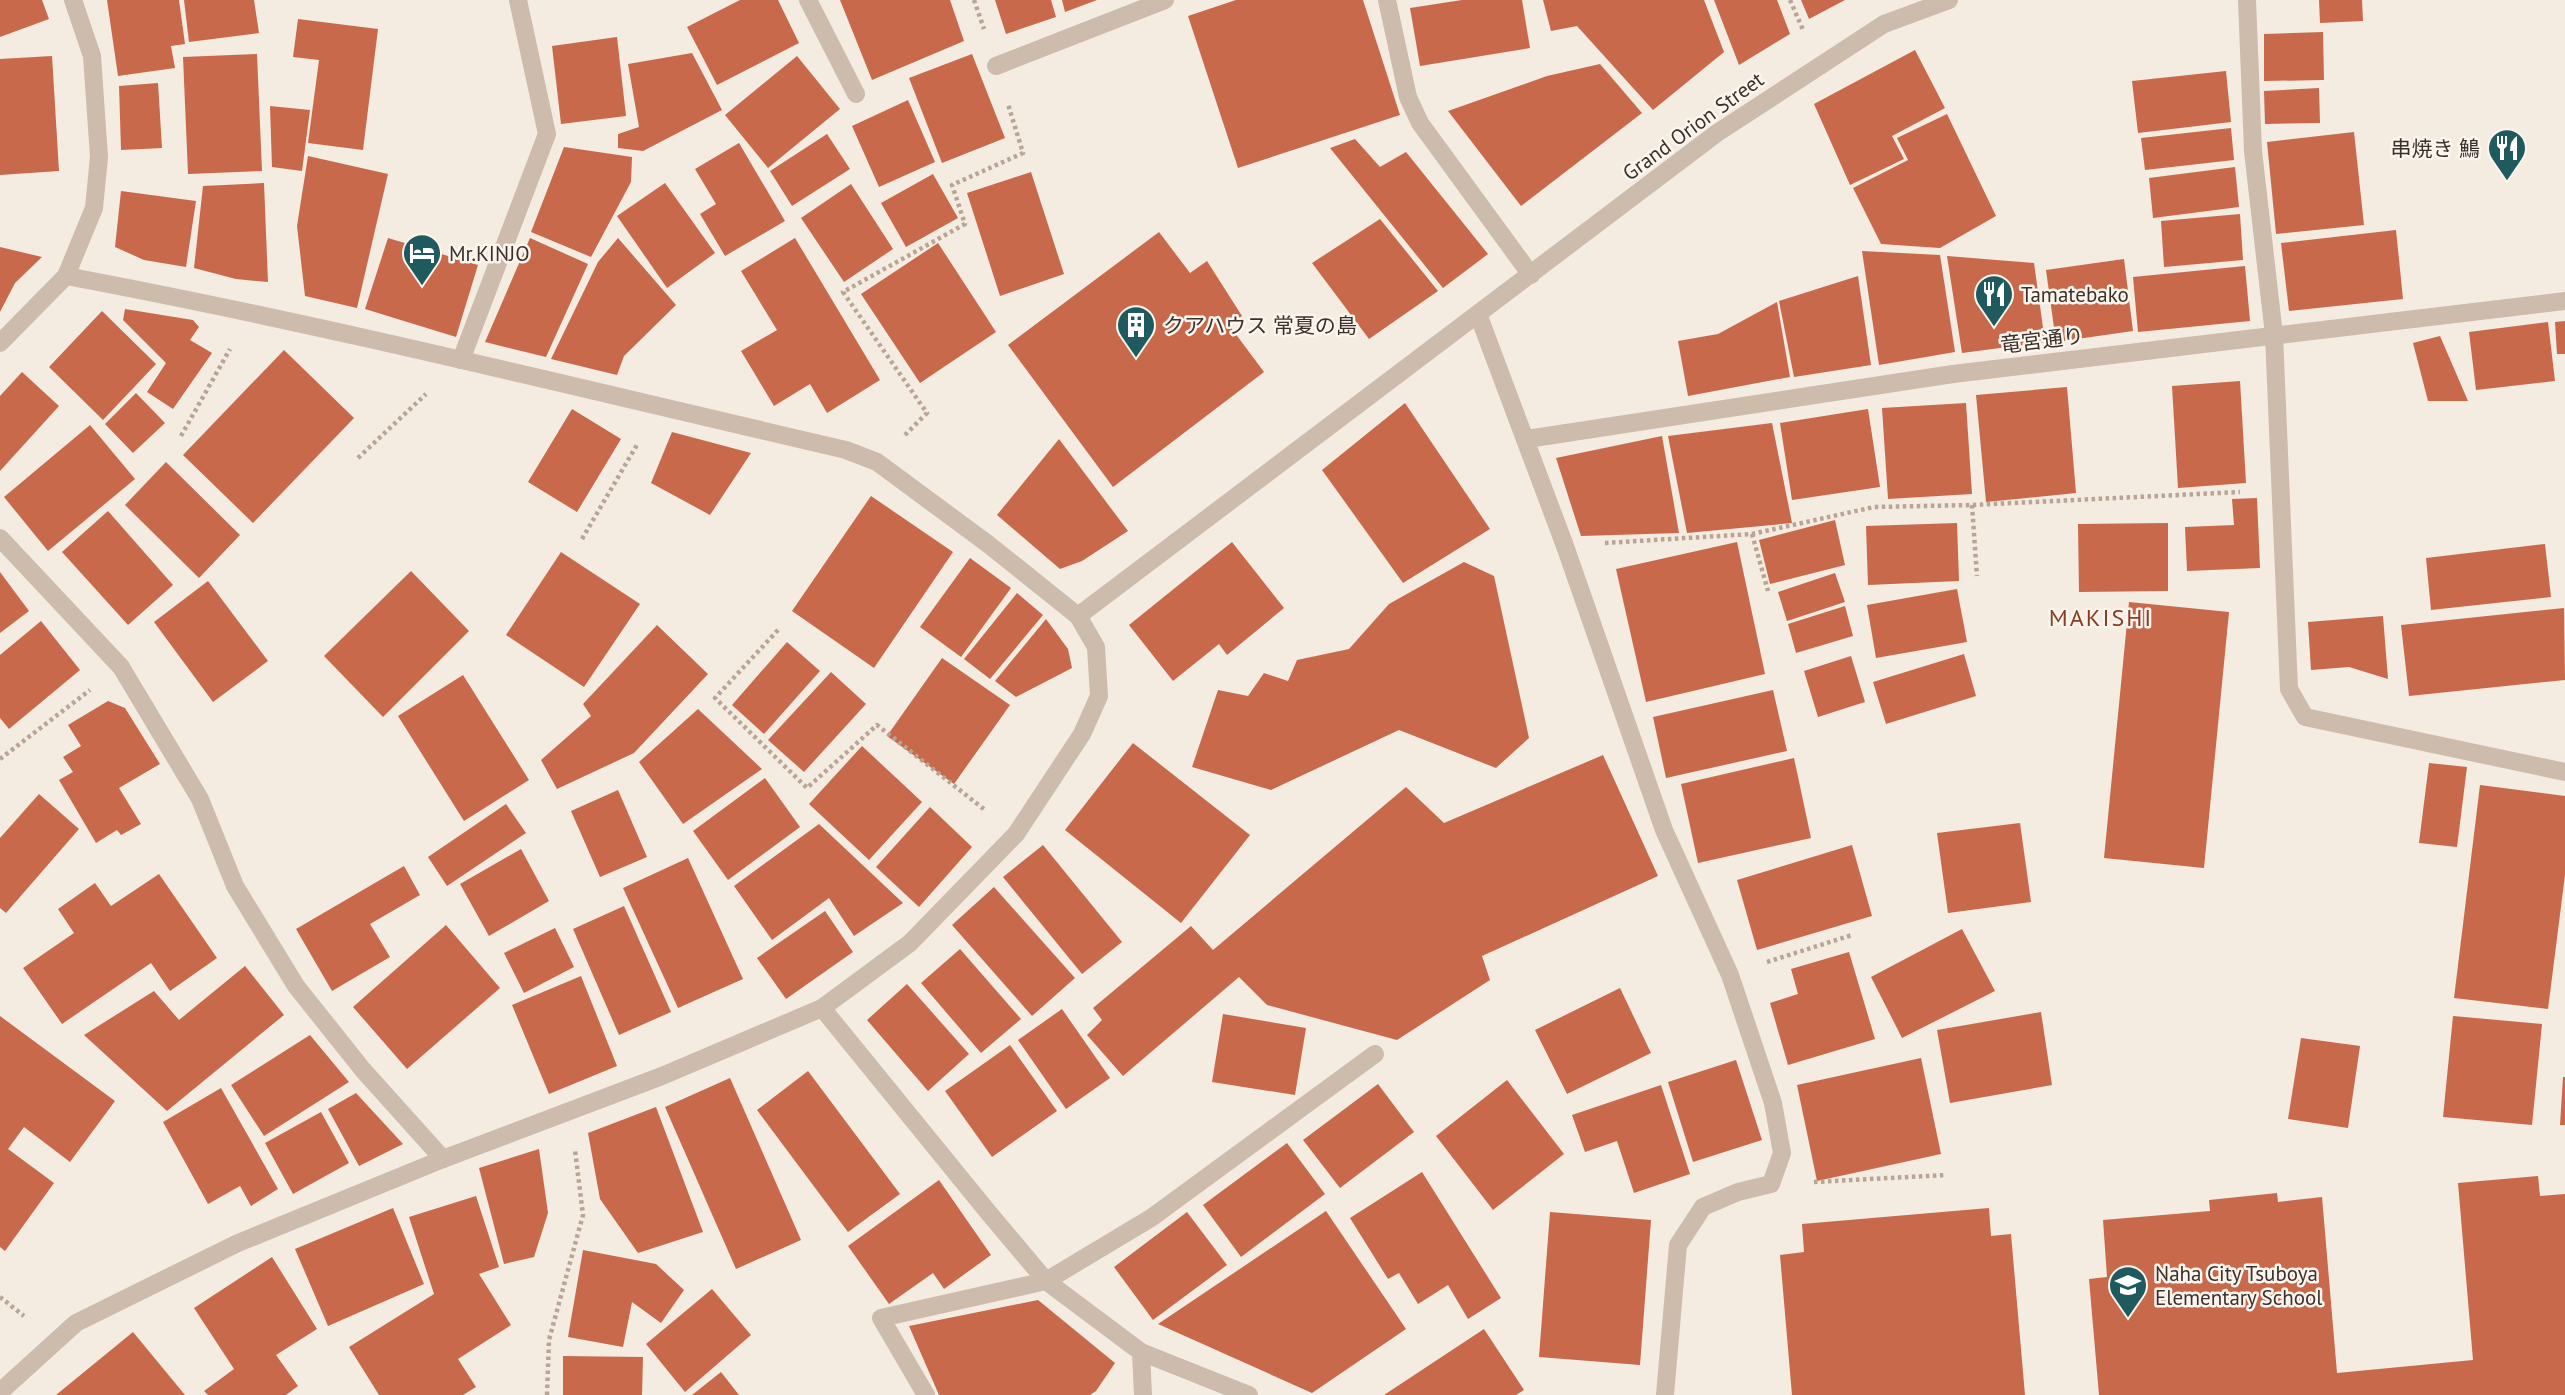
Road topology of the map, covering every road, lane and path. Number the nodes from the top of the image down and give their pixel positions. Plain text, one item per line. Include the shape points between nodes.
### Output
1 (74, 0) edge
2 (519, 0) edge
3 (808, 0) edge
4 (974, 0) edge
5 (1166, 0) edge
6 (1387, 0) edge
7 (1949, 0) edge
8 (2246, 0) edge
9 (996, 66) junction
10 (856, 94) dead end
11 (1531, 275) junction
12 (66, 276) junction
13 (2565, 301) edge
14 (251, 312) junction
15 (1478, 314) junction
16 (2274, 335) junction
17 (0, 343) edge
18 (461, 360) junction
19 (659, 406) junction
20 (181, 436) dead end
21 (1527, 439) junction
22 (358, 458) dead end
23 (877, 462) junction
24 (2281, 490) junction
25 (1972, 505) junction
26 (1752, 534) junction
27 (0, 538) edge
28 (582, 539) dead end
29 (1566, 546) junction
30 (1977, 576) dead end
31 (1768, 591) dead end
32 (1078, 616) junction
33 (778, 630) dead end
34 (121, 667) junction
35 (0, 759) edge
36 (2565, 772) edge
37 (1016, 834) junction
38 (1852, 934) dead end
39 (1730, 975) junction
40 (822, 1008) junction
41 (1375, 1054) dead end
42 (570, 1111) junction
43 (443, 1159) junction
44 (1946, 1175) dead end
45 (1771, 1184) junction
46 (1046, 1281) junction
47 (1141, 1352) junction
48 (0, 1392) edge
49 (547, 1395) edge
50 (926, 1395) edge
51 (1143, 1395) edge
52 (1249, 1395) edge
53 (1665, 1395) edge

1 - 12 street via 92,56 99,157 94,208
2 - 18 street via 547,134
3 - 10 street
4 - 9 path
5 - 9 street
6 - 11 street via 1408,97 1420,124
7 - 11 street, Grand Orion Street via 1884,24 1740,118
8 - 16 street via 2253,150
9 - 23 path via 1023,153 952,185 965,224 843,292 927,413
11 - 15 street, Grand Orion Street
12 - 14 street
12 - 17 street
13 - 16 street, 竜宮通り
14 - 18 street
14 - 20 path
15 - 21 street
15 - 32 street, Grand Orion Street
16 - 21 street, 竜宮通り via 1953,374
16 - 24 street
18 - 19 street
18 - 22 path
19 - 23 street via 846,450
19 - 28 path
21 - 29 street
23 - 32 street
24 - 25 path
24 - 36 street via 2289,689 2305,717
25 - 26 path via 1874,507
25 - 30 path
26 - 29 path
26 - 31 path
27 - 34 street
29 - 39 street via 1664,831
32 - 37 street via 1096,647 1099,696 1082,734
33 - 37 path via 715,698 807,788 877,725
34 - 35 path
34 - 43 street via 200,799 235,886 296,986
37 - 40 street via 910,943
38 - 39 path
39 - 45 street via 1773,1104 1782,1153
40 - 42 street
40 - 46 street
41 - 46 street via 1151,1218
42 - 43 street
42 - 49 path via 583,1215 549,1340
43 - 48 street via 238,1243 76,1323
44 - 45 path
45 - 53 street via 1703,1208 1678,1245
46 - 47 street
46 - 50 street via 881,1318
47 - 51 street
47 - 52 street

